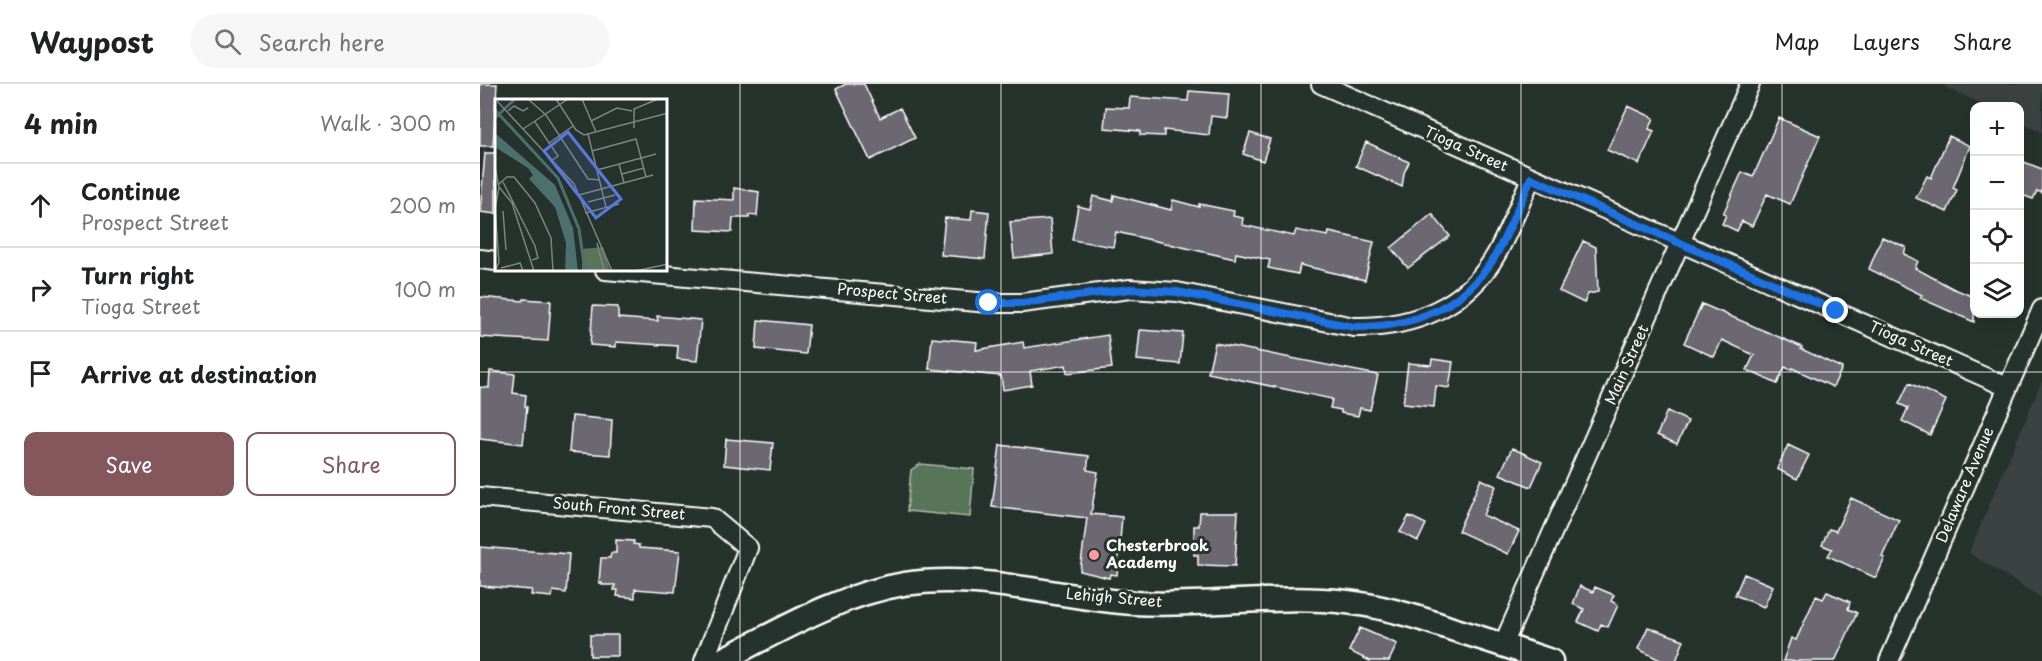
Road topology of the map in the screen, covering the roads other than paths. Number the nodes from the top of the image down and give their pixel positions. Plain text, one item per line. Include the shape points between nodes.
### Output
1 (1321, 84) edge
2 (1750, 84) edge
3 (1352, 90) edge
4 (1531, 178) junction
5 (1680, 243) junction
6 (480, 259) edge
7 (495, 261) edge
8 (628, 272) edge
9 (2042, 309) edge
10 (2007, 387) junction
11 (480, 496) edge
12 (1503, 645) junction
13 (704, 661) edge
14 (720, 661) edge
15 (1551, 661) edge
16 (1889, 661) edge

1 - 3 street, Tioga Street
2 - 5 street, Main Street
3 - 4 street, Tioga Street
4 - 5 street, Tioga Street
4 - 8 street, Prospect Street via 1497,252 1472,285 1448,305 1429,314 1380,327 1354,327 1177,292 1130,289 1022,303 989,303
5 - 10 street, Tioga Street
5 - 12 street, Main Street
6 - 7 street
9 - 10 street, Delaware Avenue
10 - 16 street, Delaware Avenue
11 - 13 street, South Front Street via 712,518 748,548
12 - 14 street, Lehigh Street via 1416,617 1347,602 1291,598 1134,603 988,582 946,580 903,584 862,594 823,609
12 - 15 street, Lehigh Street

